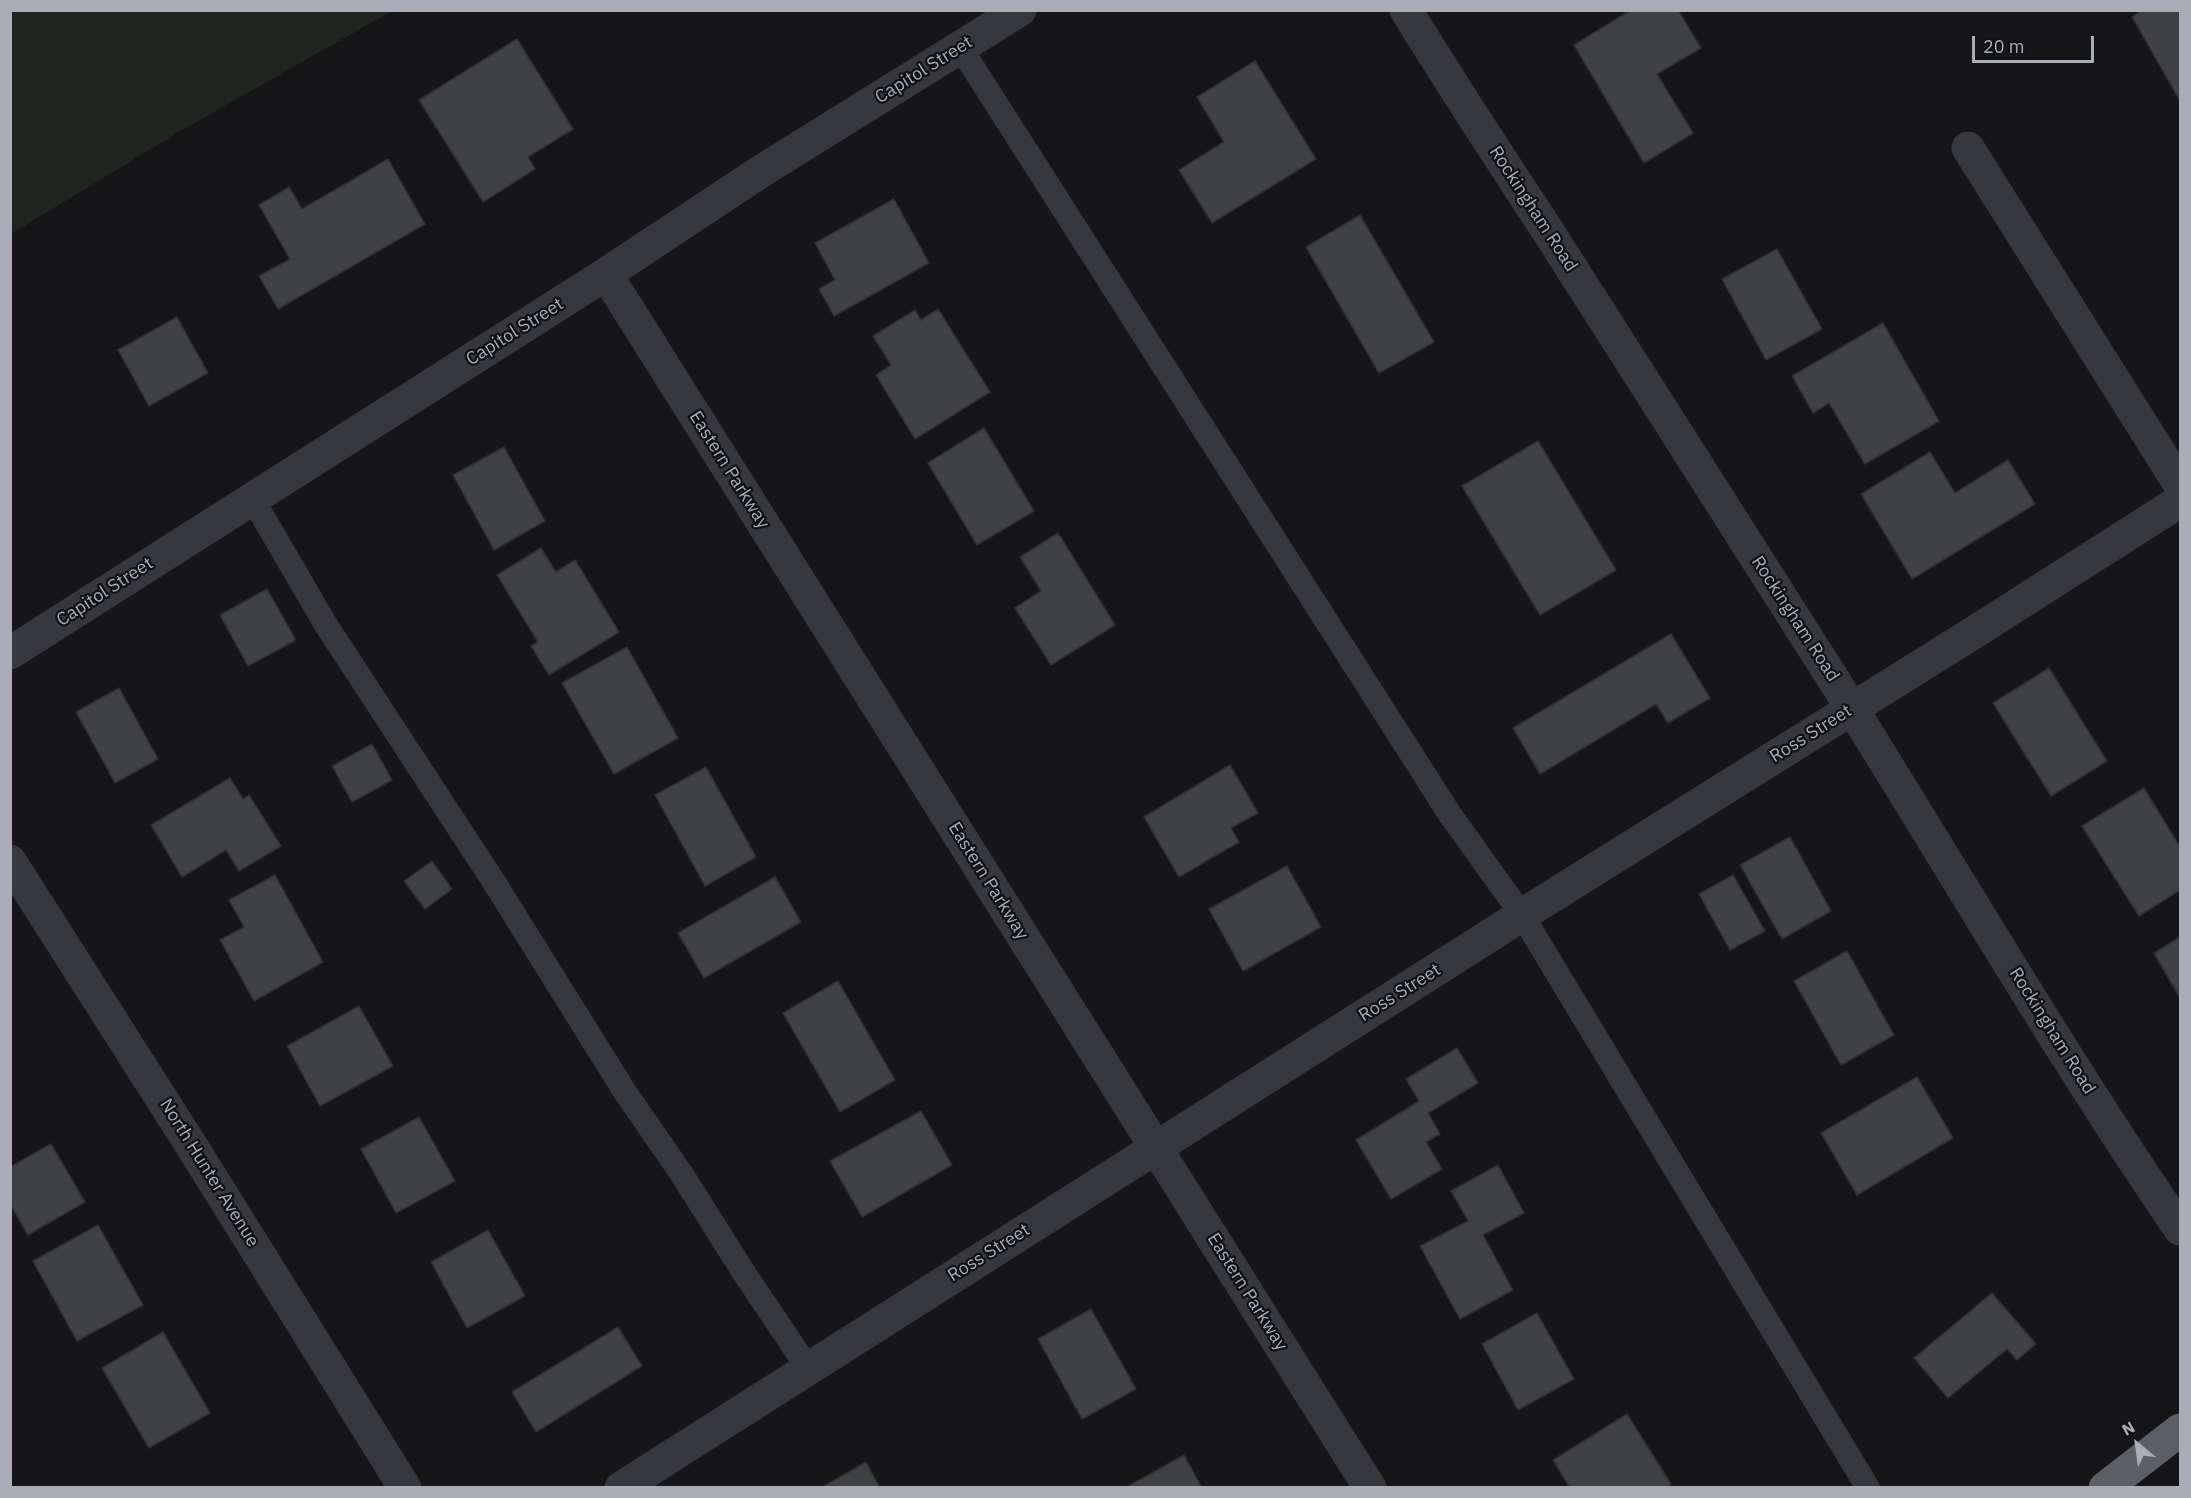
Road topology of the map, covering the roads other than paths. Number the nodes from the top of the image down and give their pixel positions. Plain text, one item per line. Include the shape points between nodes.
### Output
1 (1020, 10) edge
2 (1406, 10) edge
3 (960, 47) junction
4 (1968, 148) dead end
5 (606, 274) junction
6 (2181, 485) edge
7 (252, 498) junction
8 (2181, 501) edge
9 (10, 653) edge
10 (1851, 708) junction
11 (10, 861) edge
12 (1522, 915) junction
13 (1156, 1148) junction
14 (2181, 1229) edge
15 (808, 1368) junction
16 (2181, 1430) edge
17 (405, 1488) edge
18 (621, 1488) edge
19 (1370, 1488) edge
20 (1868, 1488) edge
21 (2105, 1488) edge

1 - 3 street, Capitol Street
2 - 10 street, Rockingham Road
3 - 5 street, Capitol Street
3 - 12 lane via 1449,813
4 - 6 street
5 - 7 street, Capitol Street
5 - 13 street, Eastern Parkway
7 - 9 street, Capitol Street
7 - 15 lane via 326,625 625,1092
8 - 10 street, Ross Street
10 - 12 street, Ross Street
10 - 14 street, Rockingham Road
11 - 17 street, North Hunter Avenue
12 - 13 street, Ross Street
12 - 20 lane
13 - 15 street, Ross Street
13 - 19 street, Eastern Parkway
15 - 18 street, Ross Street
16 - 21 highway

